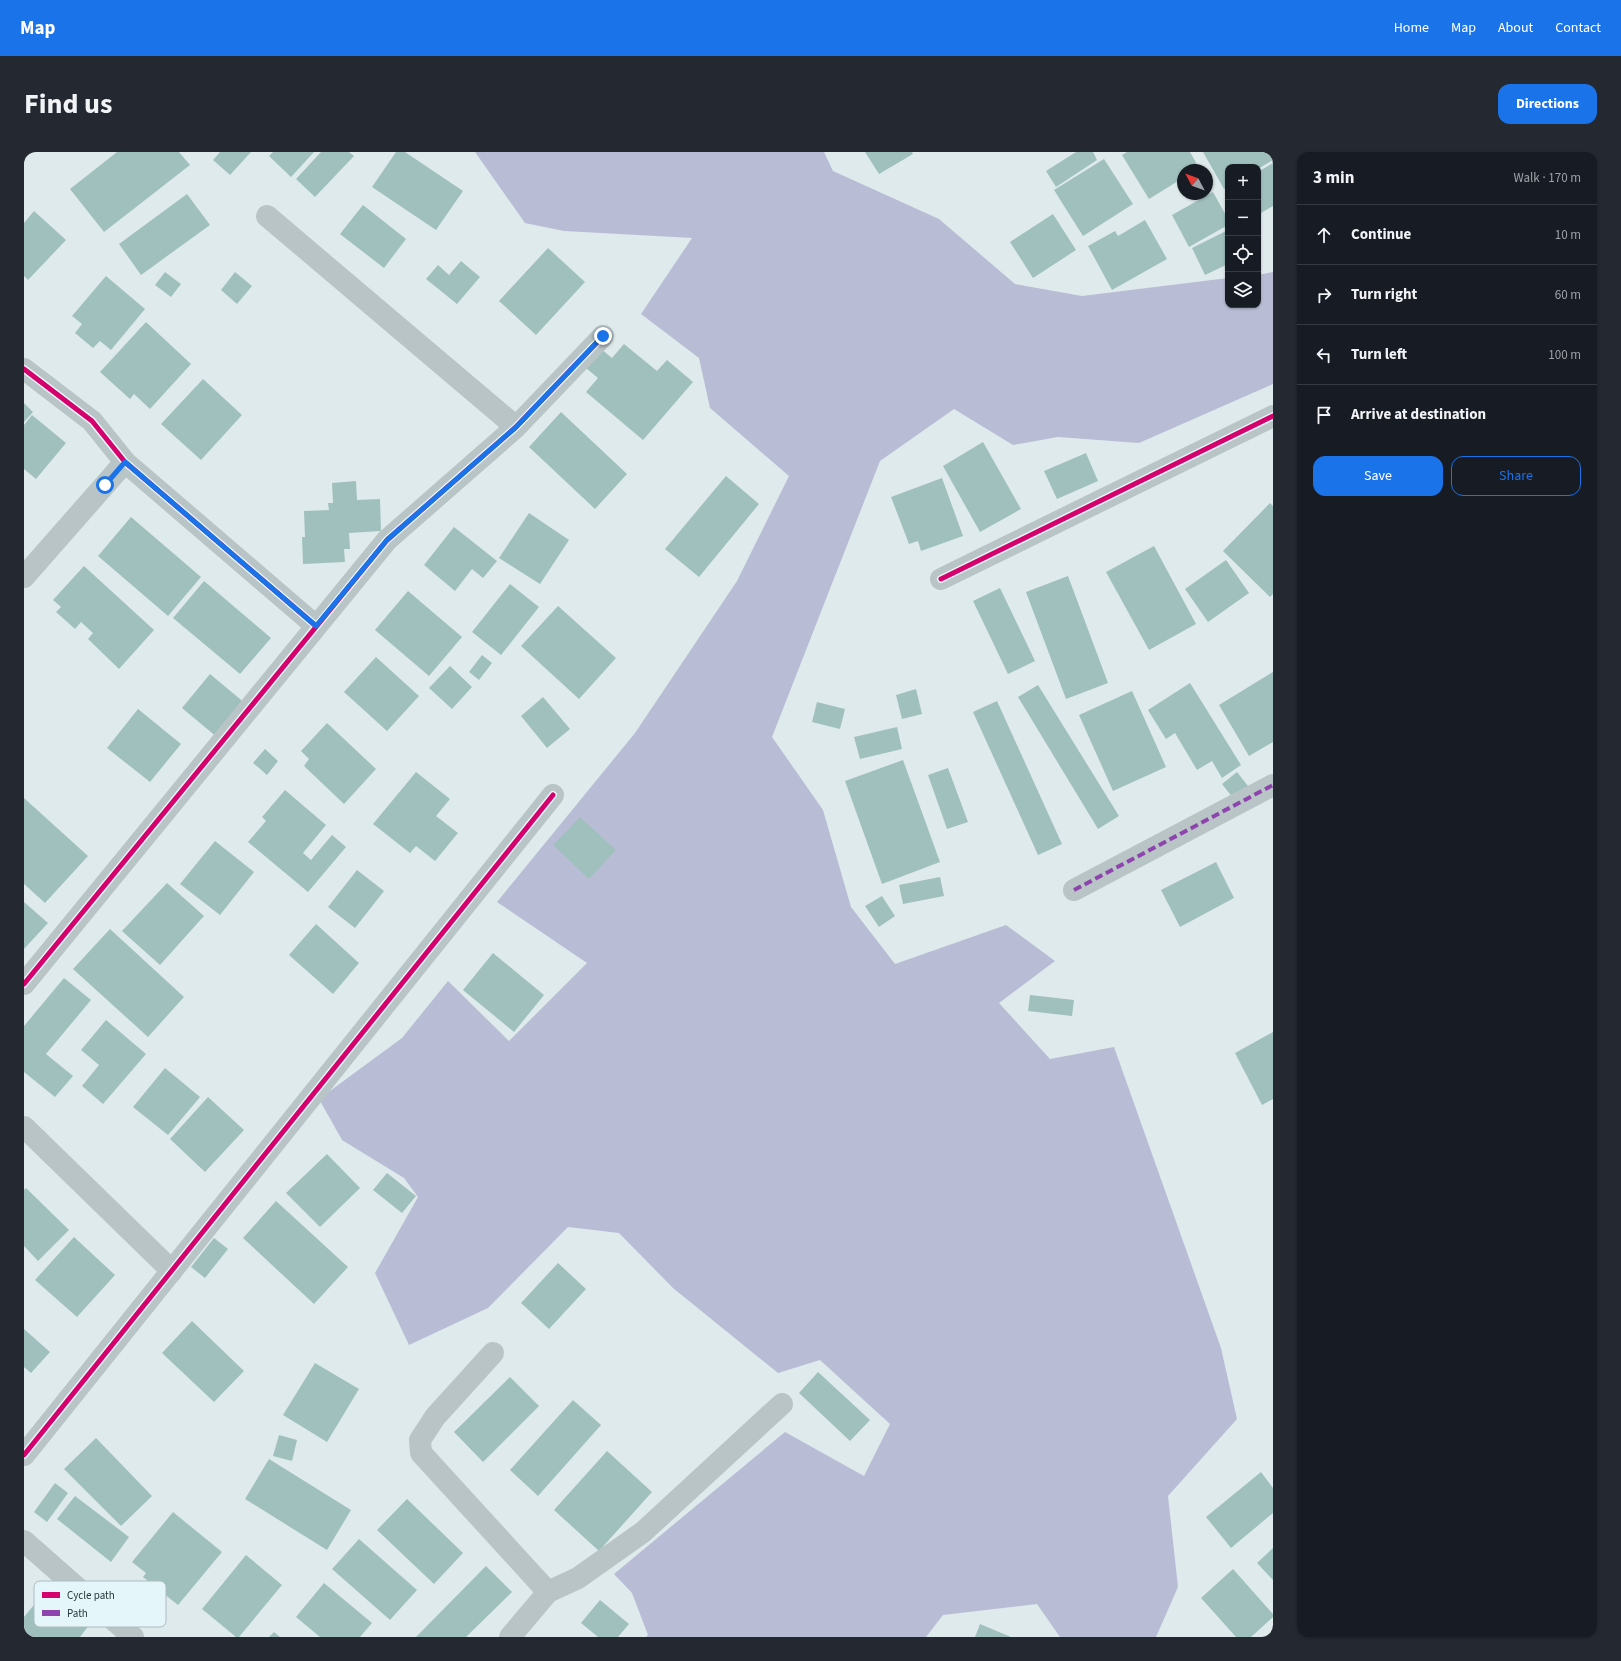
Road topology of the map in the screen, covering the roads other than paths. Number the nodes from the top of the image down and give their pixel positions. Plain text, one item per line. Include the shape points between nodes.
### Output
1 (267, 216) dead end
2 (603, 336) dead end
3 (24, 369) edge
4 (1273, 416) edge
5 (516, 427) junction
6 (125, 462) junction
7 (24, 577) edge
8 (941, 579) dead end
9 (316, 626) junction
10 (1273, 785) edge
11 (552, 795) dead end
12 (1074, 890) dead end
13 (24, 984) edge
14 (24, 1127) edge
15 (172, 1271) junction
16 (493, 1353) dead end
17 (782, 1404) dead end
18 (24, 1455) edge
19 (24, 1541) edge
20 (69, 1581) edge
21 (548, 1592) junction
22 (122, 1627) edge
23 (133, 1637) edge
24 (510, 1637) edge

1 - 5 street
2 - 5 street
3 - 6 street via 92,421
4 - 8 street
5 - 9 street via 387,540
6 - 7 street
6 - 9 street
9 - 13 street
10 - 12 street
11 - 15 street
14 - 15 street
15 - 18 street
16 - 21 street via 435,1417 420,1440 421,1453
17 - 21 street via 643,1532 578,1578
19 - 20 street
21 - 24 street
22 - 23 street

